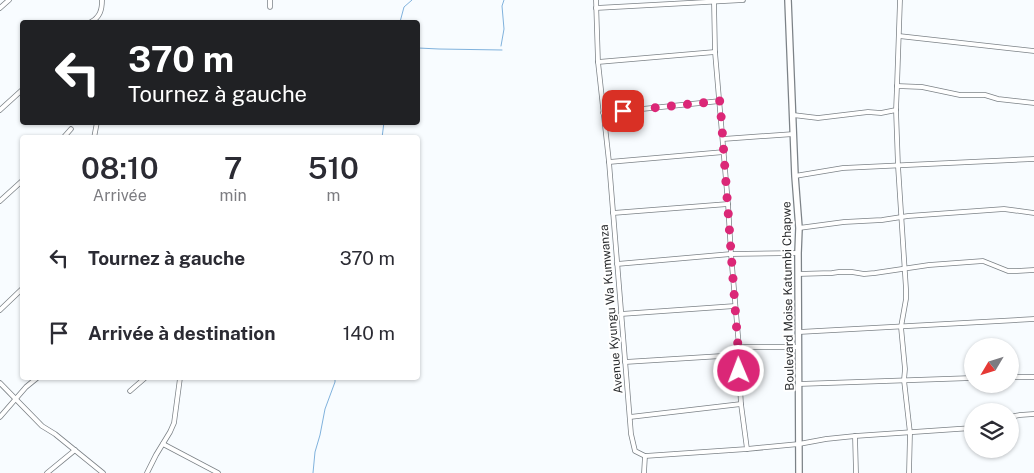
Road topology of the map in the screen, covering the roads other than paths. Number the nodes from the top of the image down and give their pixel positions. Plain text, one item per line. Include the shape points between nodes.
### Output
1 (9, 0) edge
2 (102, 0) edge
3 (270, 0) edge
4 (596, 0) edge
5 (743, 0) edge
6 (788, 0) edge
7 (900, 0) edge
8 (713, 1) edge
9 (270, 7) dead end
10 (0, 8) edge
11 (596, 8) junction
12 (94, 20) edge
13 (899, 36) junction
14 (1034, 51) edge
15 (715, 52) junction
16 (598, 62) junction
17 (897, 86) junction
18 (20, 92) edge
19 (720, 101) junction
20 (1034, 103) edge
21 (0, 110) edge
22 (896, 110) junction
23 (603, 113) junction
24 (793, 115) junction
25 (71, 129) dead end
26 (794, 134) junction
27 (66, 135) edge
28 (723, 139) junction
29 (724, 152) junction
30 (1034, 158) edge
31 (609, 162) junction
32 (898, 166) junction
33 (795, 176) junction
34 (20, 183) edge
35 (0, 201) edge
36 (728, 204) junction
37 (613, 213) junction
38 (1034, 213) edge
39 (901, 218) junction
40 (799, 228) junction
41 (798, 253) junction
42 (731, 254) junction
43 (617, 264) junction
44 (904, 269) junction
45 (1034, 270) edge
46 (798, 274) junction
47 (20, 291) edge
48 (735, 306) junction
49 (0, 310) edge
50 (621, 314) junction
51 (1034, 319) edge
52 (901, 327) junction
53 (799, 332) junction
54 (738, 347) junction
55 (799, 347) junction
56 (738, 355) junction
57 (625, 362) junction
58 (1019, 377) edge
59 (1034, 377) edge
60 (964, 378) edge
61 (35, 380) edge
62 (143, 380) edge
63 (180, 380) edge
64 (904, 380) junction
65 (0, 383) edge
66 (799, 384) junction
67 (130, 391) dead end
68 (15, 400) junction
69 (742, 404) junction
70 (1019, 414) edge
71 (1034, 414) edge
72 (0, 417) edge
73 (630, 417) junction
74 (964, 429) edge
75 (910, 433) junction
76 (855, 436) junction
77 (163, 444) junction
78 (799, 444) junction
79 (747, 449) junction
80 (75, 450) junction
81 (645, 456) junction
82 (207, 468) junction
83 (47, 473) edge
84 (103, 473) edge
85 (147, 473) edge
86 (206, 473) edge
87 (218, 473) edge
88 (644, 473) edge
89 (799, 473) edge
90 (856, 473) edge
91 (909, 473) edge

1 - 10 street
2 - 12 street via 102,11
3 - 9 street
4 - 11 street, Avenue Kyungu Wa Kumwanza
5 - 8 street
6 - 24 street, Boulevard Moise Katumbi Chapwe
7 - 13 street
8 - 11 street
8 - 15 street
11 - 16 street, Avenue Kyungu Wa Kumwanza
13 - 14 street
13 - 17 street
15 - 16 street
15 - 19 street
16 - 23 street, Avenue Kyungu Wa Kumwanza
17 - 20 street via 922,86 960,95 985,95 998,100
17 - 22 street
18 - 21 street
19 - 23 street
19 - 28 street
22 - 24 street via 818,118
22 - 32 street
23 - 31 street, Avenue Kyungu Wa Kumwanza
24 - 26 street, Boulevard Moise Katumbi Chapwe
25 - 27 street
26 - 28 street
26 - 33 street, Boulevard Moise Katumbi Chapwe
28 - 29 street
29 - 31 street
29 - 36 street
30 - 32 street
31 - 37 street, Avenue Kyungu Wa Kumwanza
32 - 33 street via 843,168
32 - 39 street
33 - 40 street, Boulevard Moise Katumbi Chapwe
34 - 35 street
36 - 37 street
36 - 42 street
37 - 43 street, Avenue Kyungu Wa Kumwanza
38 - 39 street via 1004,209
39 - 40 street
39 - 44 street
40 - 41 street, Boulevard Moise Katumbi Chapwe
41 - 42 street
41 - 46 street, Boulevard Moise Katumbi Chapwe
42 - 43 street
42 - 48 street
43 - 50 street, Avenue Kyungu Wa Kumwanza
44 - 45 street via 983,261 1008,271
44 - 46 street via 864,274
44 - 52 street via 906,299
46 - 53 street, Boulevard Moise Katumbi Chapwe
47 - 49 street
48 - 50 street
48 - 54 street
50 - 57 street, Avenue Kyungu Wa Kumwanza
51 - 52 street
52 - 53 street
52 - 64 street
53 - 55 street, Boulevard Moise Katumbi Chapwe
54 - 55 street
54 - 56 street
55 - 66 street, Boulevard Moise Katumbi Chapwe
56 - 57 street
56 - 69 street
57 - 73 street, Avenue Kyungu Wa Kumwanza
58 - 59 street
60 - 64 street
61 - 68 street
62 - 67 street
63 - 77 street via 174,423
64 - 66 street
64 - 75 street
65 - 68 street
66 - 78 street, Boulevard Moise Katumbi Chapwe
68 - 72 street
68 - 80 street via 42,426
69 - 73 street
69 - 79 street
70 - 71 street
73 - 81 street, Avenue Kyungu Wa Kumwanza via 635,451
74 - 75 street
75 - 76 street
75 - 91 street
76 - 78 street
76 - 90 street
77 - 82 street
77 - 85 street
78 - 79 street
78 - 89 street, Boulevard Moise Katumbi Chapwe
79 - 81 street
80 - 83 street
80 - 84 street
81 - 88 street
82 - 86 street
82 - 87 street

